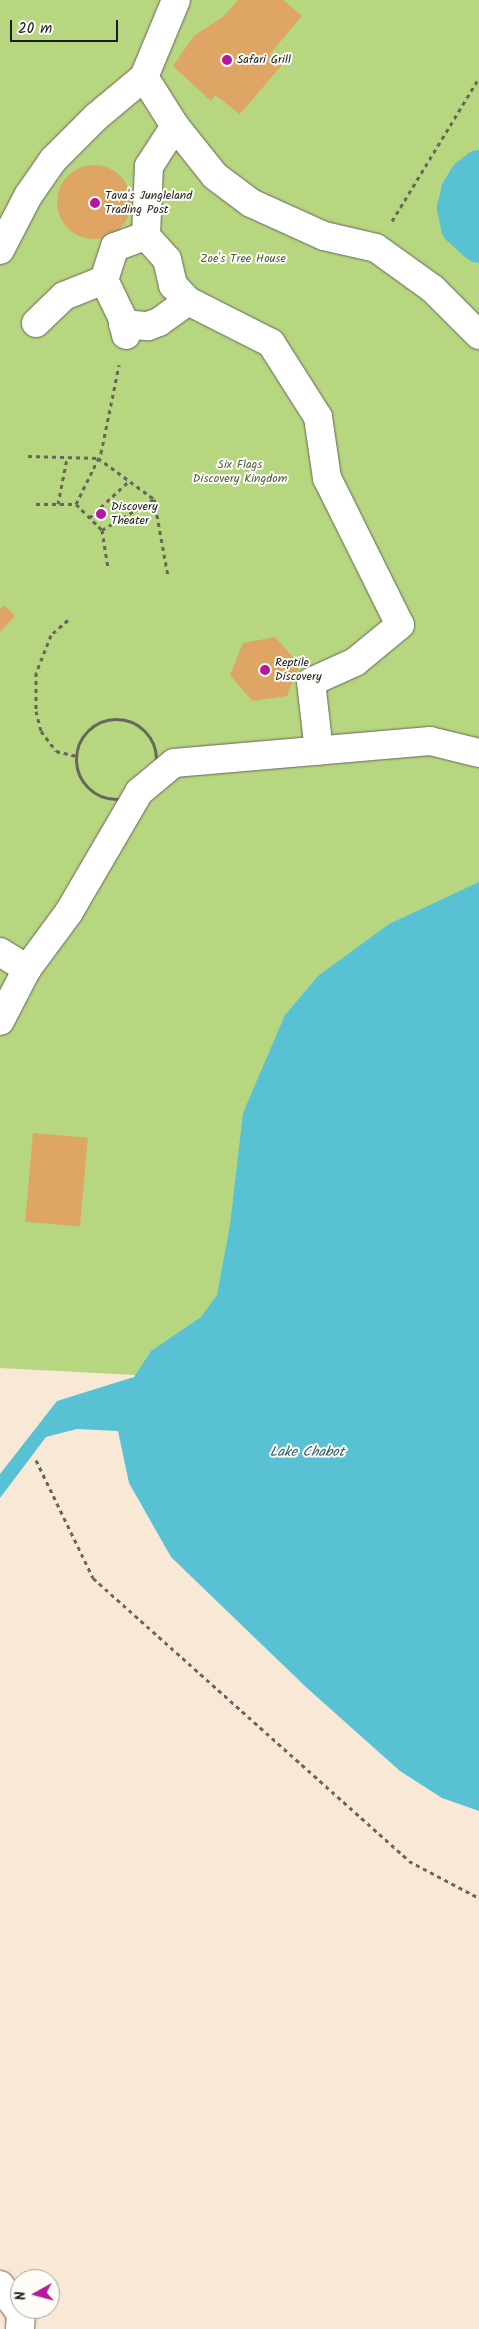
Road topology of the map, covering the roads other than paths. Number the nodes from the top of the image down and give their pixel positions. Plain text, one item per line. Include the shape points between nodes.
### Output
1 (176, 0) edge
2 (144, 77) junction
3 (175, 126) junction
4 (146, 236) junction
5 (0, 250) edge
6 (104, 280) junction
7 (188, 301) junction
8 (36, 323) dead end
9 (479, 335) edge
10 (319, 751) junction
11 (479, 753) edge
12 (0, 952) edge
13 (27, 970) junction
14 (0, 1021) edge
15 (0, 2285) edge
16 (20, 2329) edge

1 - 2 street
2 - 3 street
2 - 5 street via 96,117 53,160 28,196
3 - 4 street via 149,166
3 - 9 street via 215,176 252,203 324,236 376,248 433,289
4 - 6 street via 115,247
4 - 7 street via 167,258 173,285
6 - 7 street via 124,329 153,324
6 - 8 street via 64,296
7 - 10 street via 271,343 318,417 327,478 400,625 354,662 311,682
10 - 11 street via 430,741
10 - 13 street via 174,763 139,792 69,912
12 - 13 street
13 - 14 street
15 - 16 street via 20,2314

